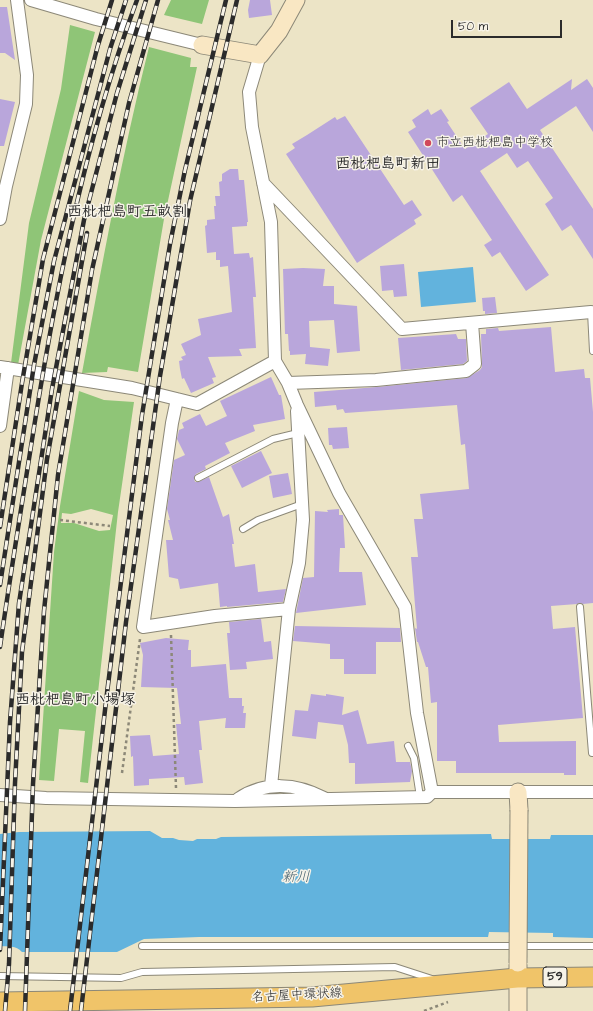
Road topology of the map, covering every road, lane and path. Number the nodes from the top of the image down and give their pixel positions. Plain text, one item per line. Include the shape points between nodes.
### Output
1 (18, 0) edge
2 (31, 0) edge
3 (296, 0) edge
4 (202, 45) joint
5 (260, 56) junction
6 (263, 183) junction
7 (3, 185) edge
8 (0, 219) edge
9 (592, 312) edge
10 (472, 322) junction
11 (593, 351) edge
12 (275, 361) junction
13 (4, 368) edge
14 (288, 383) junction
15 (176, 399) junction
16 (297, 405) junction
17 (0, 426) edge
18 (298, 433) junction
19 (198, 478) dead end
20 (302, 504) junction
21 (60, 520) dead end
22 (110, 526) dead end
23 (242, 529) dead end
24 (580, 608) dead end
25 (290, 609) junction
26 (171, 623) junction
27 (142, 627) junction
28 (408, 746) dead end
29 (593, 753) edge
30 (122, 773) dead end
31 (271, 786) junction
32 (432, 792) junction
33 (518, 792) junction
34 (593, 792) edge
35 (0, 795) edge
36 (420, 797) junction
37 (327, 799) junction
38 (176, 800) junction
39 (235, 801) junction
40 (142, 946) dead end
41 (593, 946) edge
42 (517, 970) junction
43 (0, 976) edge
44 (593, 977) edge
45 (447, 984) junction
46 (0, 1002) edge
47 (117, 1006) edge
48 (518, 1011) edge

1 - 7 street via 27,75 26,104
2 - 4 street
3 - 5 street via 279,31
4 - 5 street
5 - 6 street via 249,92 252,126
6 - 10 street via 402,329
6 - 12 street via 271,222
7 - 8 street
9 - 10 street
9 - 11 lane
10 - 14 street via 475,364 466,371 376,380
12 - 14 street
12 - 15 street via 197,404
13 - 15 street via 132,388
13 - 17 street
14 - 16 street
15 - 27 street
16 - 18 street
16 - 32 street via 339,493 405,607 416,713
18 - 19 lane via 273,439
18 - 20 street
20 - 23 lane via 258,520
20 - 25 street via 299,563
21 - 22 path
24 - 29 lane
25 - 26 street
25 - 31 street
26 - 27 street
26 - 38 path
27 - 30 path
28 - 36 lane via 414,758
31 - 37 street via 290,786 314,792
31 - 39 street
32 - 33 street
32 - 36 street via 427,797
33 - 34 street
33 - 42 street, bridge
35 - 38 street
36 - 37 street
37 - 39 street
38 - 39 street
40 - 41 lane
42 - 44 main road, 名古屋中環状線 / 59
42 - 45 main road, 名古屋中環状線 / 59
42 - 48 street
43 - 45 lane via 122,978 142,972 395,967
45 - 47 main road, 名古屋中環状線 / 59 via 312,997
46 - 47 main road, 名古屋中環状線 / 59

